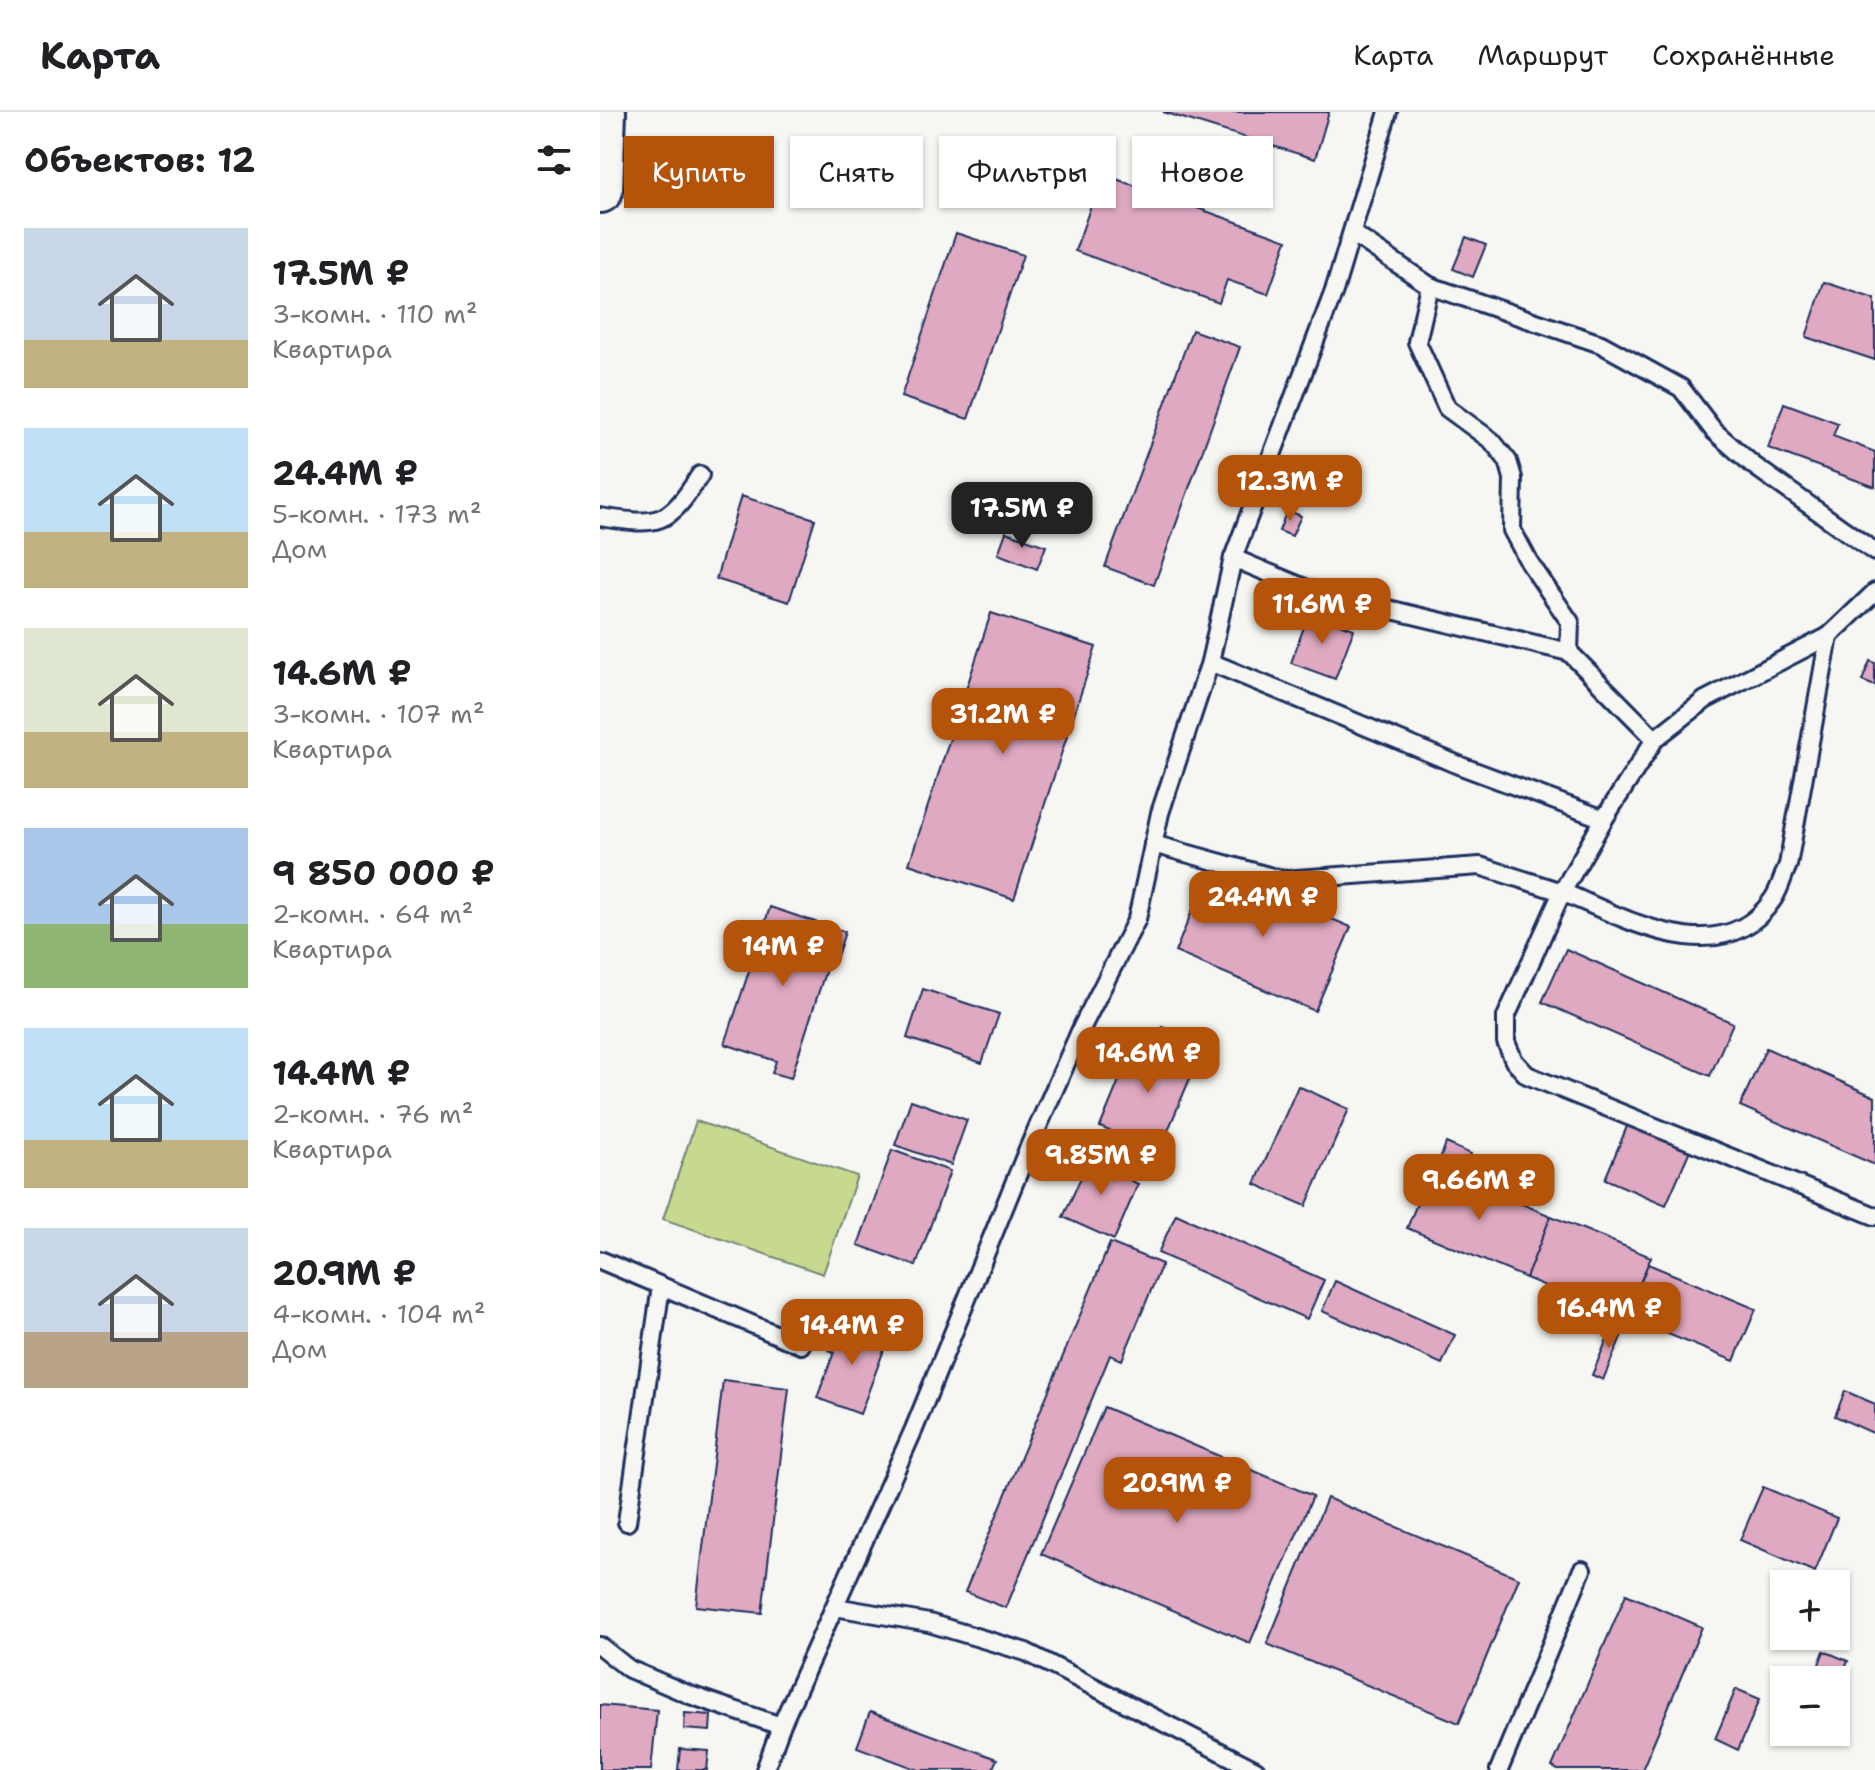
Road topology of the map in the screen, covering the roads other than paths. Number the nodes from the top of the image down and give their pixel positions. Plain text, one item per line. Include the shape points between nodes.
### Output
1 (603, 112) edge
2 (1388, 112) edge
3 (600, 190) edge
4 (1352, 233) junction
5 (1430, 286) junction
6 (700, 475) dead end
7 (600, 517) edge
8 (1875, 552) edge
9 (1233, 558) junction
10 (1875, 592) edge
11 (1829, 636) junction
12 (1569, 652) junction
13 (1210, 662) junction
14 (1655, 739) junction
15 (1604, 819) junction
16 (1153, 844) junction
17 (1562, 892) junction
18 (1875, 1216) edge
19 (600, 1260) edge
20 (661, 1286) junction
21 (801, 1345) dead end
22 (627, 1522) dead end
23 (1582, 1570) dead end
24 (835, 1607) junction
25 (600, 1646) edge
26 (781, 1726) junction
27 (765, 1770) edge
28 (1256, 1770) edge
29 (1499, 1770) edge

1 - 3 main road
2 - 4 lane
4 - 5 lane
4 - 9 lane
5 - 8 lane via 1601,344 1681,388 1714,431 1753,465
5 - 12 lane via 1417,342 1447,408 1492,441 1508,461 1513,478 1512,530 1570,622
6 - 7 lane via 684,501 663,519
9 - 12 lane via 1312,591
9 - 13 lane
10 - 11 lane
11 - 14 lane via 1705,700
11 - 17 lane via 1788,865 1773,898 1746,927 1704,939 1664,933
12 - 14 lane
13 - 15 lane
13 - 16 lane
14 - 15 lane
15 - 17 lane
16 - 17 lane via 1283,880 1480,866
16 - 24 lane via 1137,919 1028,1149
17 - 18 lane via 1506,1017 1506,1042 1527,1075
19 - 20 lane
20 - 21 lane
20 - 22 lane
23 - 29 lane
24 - 26 lane
24 - 28 lane via 929,1623 1026,1652
25 - 26 lane via 629,1669
26 - 27 lane

